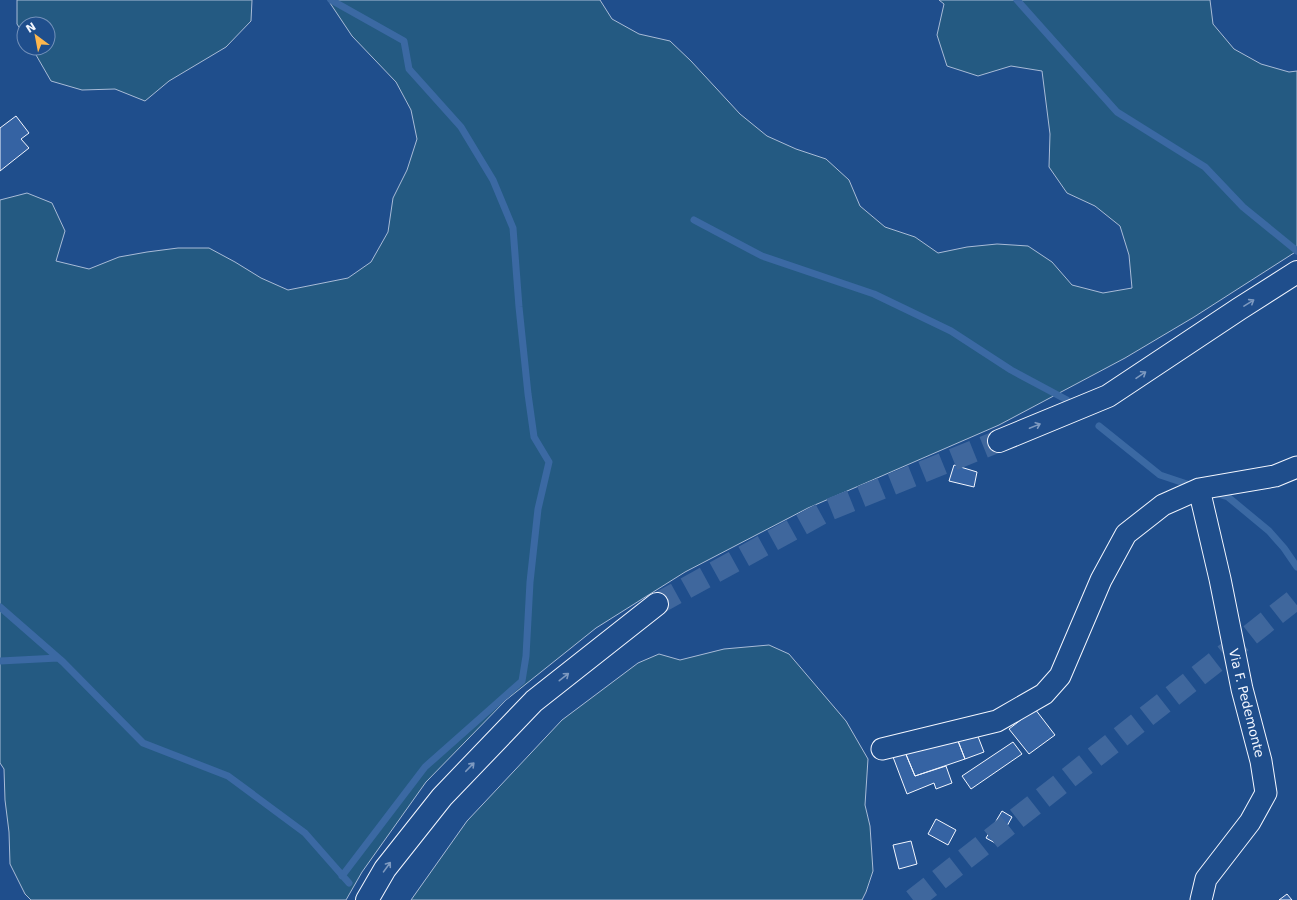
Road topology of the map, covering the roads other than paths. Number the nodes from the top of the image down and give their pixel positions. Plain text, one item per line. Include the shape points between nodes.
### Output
1 (1297, 272) edge
2 (998, 441) tunnel mouth
3 (1297, 467) edge
4 (1199, 489) junction
5 (657, 604) tunnel mouth
6 (882, 749) dead end
7 (367, 900) edge
8 (1201, 900) edge

2 -> 1 highway via 1108,396
3 - 4 street via 1275,476
4 - 6 street via 1163,505 1126,534 1101,580 1060,676 1044,694 997,721
4 - 8 street, Via F. Pedemonte via 1242,689 1261,761 1266,793 1250,822 1206,879
7 -> 5 highway via 385,869 442,797 534,701

